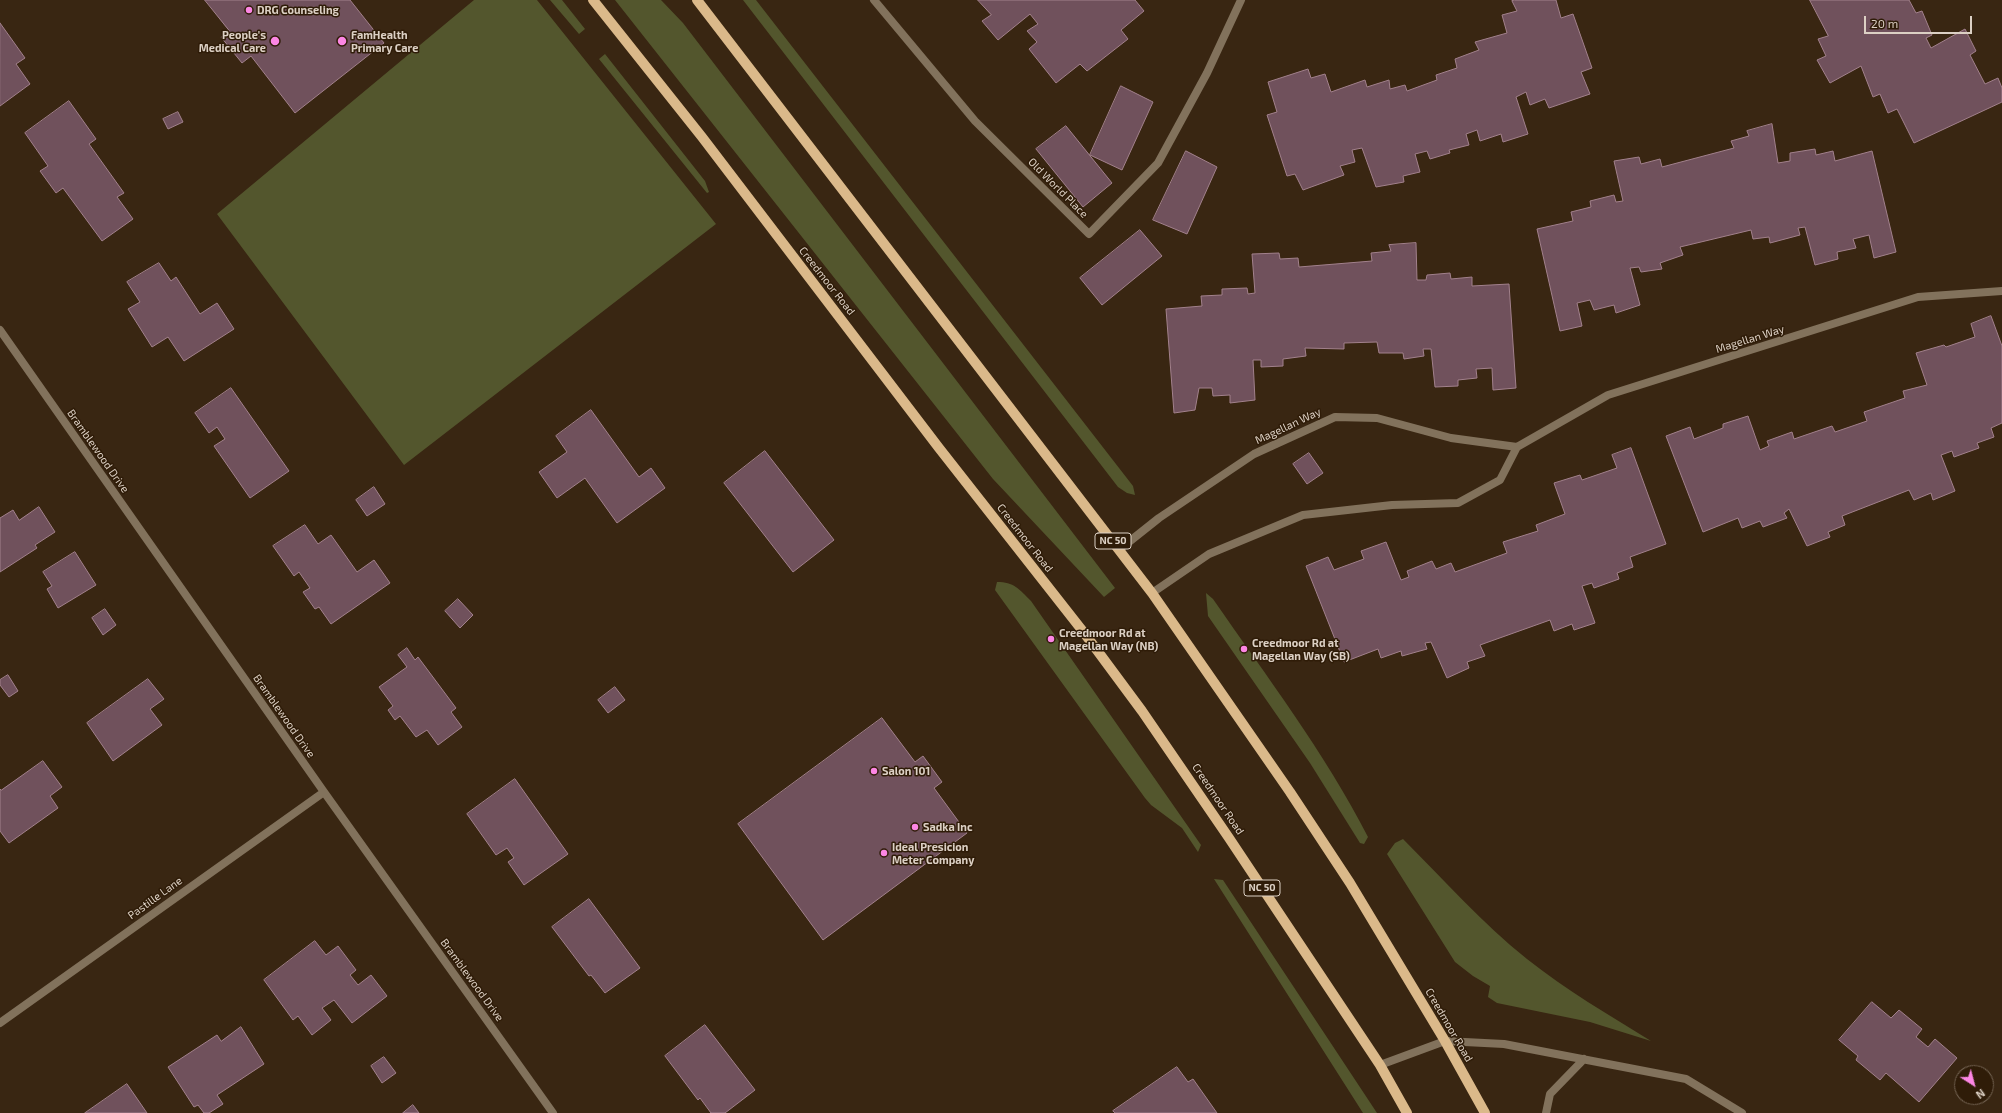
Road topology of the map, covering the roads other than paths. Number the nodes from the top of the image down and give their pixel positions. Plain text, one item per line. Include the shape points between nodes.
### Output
1 (593, 0) edge
2 (697, 0) edge
3 (874, 0) edge
4 (1241, 0) edge
5 (2002, 291) edge
6 (0, 330) edge
7 (1517, 447) junction
8 (1120, 549) junction
9 (1152, 593) junction
10 (324, 792) junction
11 (0, 1022) edge
12 (1445, 1041) junction
13 (1584, 1059) junction
14 (1380, 1065) junction
15 (553, 1113) edge
16 (1407, 1113) edge
17 (1485, 1113) edge
18 (1546, 1113) edge
19 (1742, 1113) edge

1 - 14 main road, Creedmoor Road / NC 50 via 1086,634 1164,742
2 - 8 main road, Creedmoor Road / NC 50
3 - 4 street, Old World Place via 975,121 1089,234 1158,164 1207,73
5 - 7 street, Magellan Way via 1918,297 1608,395
6 - 10 street, Bramblewood Drive
7 - 8 street, Magellan Way via 1451,438 1376,418 1335,417 1254,454 1159,518
7 - 9 street via 1500,480 1458,503 1392,505 1303,515 1209,554
8 - 9 main road, Creedmoor Road / NC 50
9 - 12 main road, Creedmoor Road / NC 50 via 1350,882
10 - 11 street, Pastille Lane
10 - 15 street, Bramblewood Drive
12 - 13 street via 1504,1044
12 - 14 street
12 - 17 main road, Creedmoor Road / NC 50
13 - 18 street via 1550,1094
13 - 19 street via 1686,1079
14 - 16 main road, Creedmoor Road / NC 50

